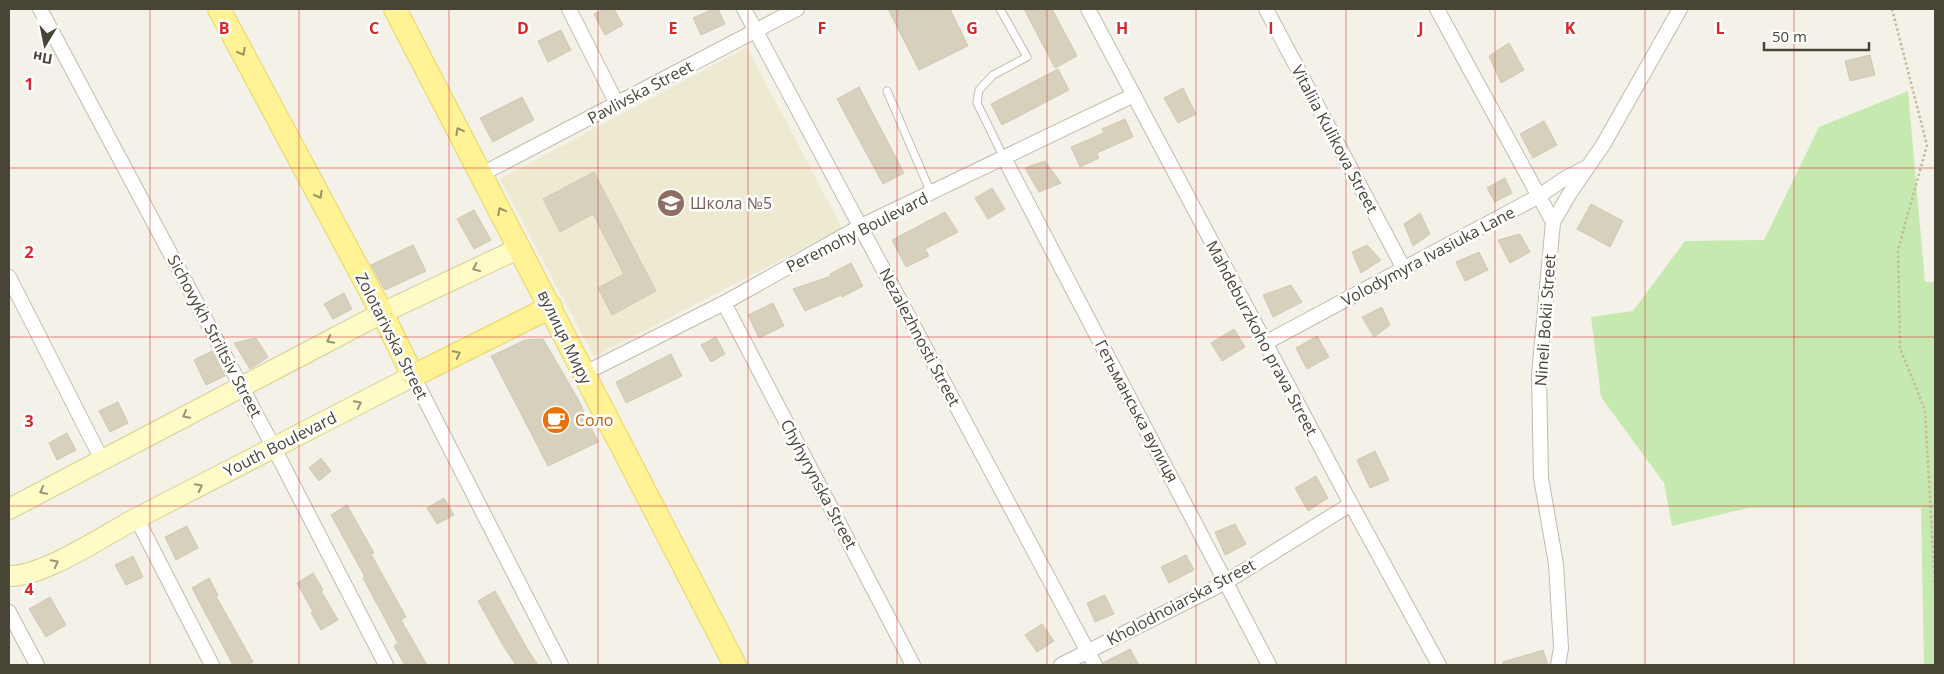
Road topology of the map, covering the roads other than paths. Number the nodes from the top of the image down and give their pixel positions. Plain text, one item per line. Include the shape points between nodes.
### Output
1 (40, 9) edge
2 (219, 9) edge
3 (395, 9) edge
4 (569, 9) edge
5 (744, 9) edge
6 (797, 9) edge
7 (1000, 9) edge
8 (1088, 9) edge
9 (1266, 9) edge
10 (1437, 9) edge
11 (1680, 9) edge
12 (755, 31) junction
13 (887, 92) dead end
14 (1134, 95) junction
15 (617, 104) junction
16 (1004, 158) junction
17 (1589, 166) junction
18 (482, 174) junction
19 (931, 193) junction
20 (1539, 196) junction
21 (1553, 222) junction
22 (860, 226) junction
23 (520, 248) junction
24 (1404, 269) junction
25 (9, 277) edge
26 (724, 303) junction
27 (551, 307) junction
28 (382, 313) junction
29 (1265, 342) junction
30 (583, 374) junction
31 (413, 376) junction
32 (241, 386) junction
33 (274, 448) junction
34 (102, 460) junction
35 (1351, 504) junction
36 (9, 509) edge
37 (137, 519) junction
38 (9, 576) edge
39 (1226, 582) junction
40 (9, 612) edge
41 (1087, 650) junction
42 (37, 665) edge
43 (212, 665) edge
44 (386, 665) edge
45 (561, 665) edge
46 (735, 665) edge
47 (913, 665) edge
48 (1061, 665) edge
49 (1095, 665) edge
50 (1269, 665) edge
51 (1439, 665) edge
52 (1558, 665) edge

1 - 32 street, Sichovykh Striltsiv Street
2 -> 28 main road, Zolotarivska Street
18 -> 3 main road, вулиця Миру
4 - 15 street
5 - 12 street, Nezalezhnosti Street
6 - 12 street, Pavlivska Street
7 - 16 lane via 1027,57 993,75 979,90 977,103
8 - 14 street, Mahdeburzkoho prava Street
9 - 24 street, Vitaliia Kulikova Street
10 - 20 street
11 - 17 street, Nineli Bokii Street
12 - 15 street, Pavlivska Street
12 - 22 street, Nezalezhnosti Street
13 - 19 lane
14 - 16 street, Peremohy Boulevard
14 - 29 street, Mahdeburzkoho prava Street
15 - 18 street, Pavlivska Street
16 - 19 street, Peremohy Boulevard
16 - 39 street, Гетьманська вулиця
17 - 20 street, Volodymyra Ivasiuka Lane via 1564,178
17 - 21 street, Nineli Bokii Street
23 -> 18 main road, вулиця Миру
19 - 22 street, Peremohy Boulevard
20 - 21 street
20 - 24 street, Volodymyra Ivasiuka Lane
21 - 52 street, Nineli Bokii Street via 1540,375 1540,478 1556,564 1561,648
22 - 26 street, Peremohy Boulevard
22 - 41 street, Nezalezhnosti Street
23 - 27 main road, вулиця Миру
23 -> 28 main road
24 - 29 street, Volodymyra Ivasiuka Lane
25 - 34 street
26 - 30 street, Peremohy Boulevard
26 - 47 street, Chyhyrynska Street
27 - 30 main road, вулиця Миру
31 -> 27 main road, Youth Boulevard
28 - 31 main road, Zolotarivska Street
28 -> 32 main road
29 - 35 street, Mahdeburzkoho prava Street
30 - 46 main road, вулиця Миру
33 -> 31 main road, Youth Boulevard
31 - 45 street, Zolotarivska Street
32 - 33 street, Sichovykh Striltsiv Street
32 -> 34 main road
37 -> 33 main road, Youth Boulevard
33 - 44 street, Sichovykh Striltsiv Street
34 -> 36 main road
35 - 39 street, Kholodnoiarska Street
35 - 51 street, Mahdeburzkoho prava Street
38 -> 37 main road, Youth Boulevard via 43,569
37 - 43 street
39 - 41 street, Kholodnoiarska Street
39 - 50 street, Гетьманська вулиця
40 - 42 street
41 - 48 street, Kholodnoiarska Street
41 - 49 street, Nezalezhnosti Street

